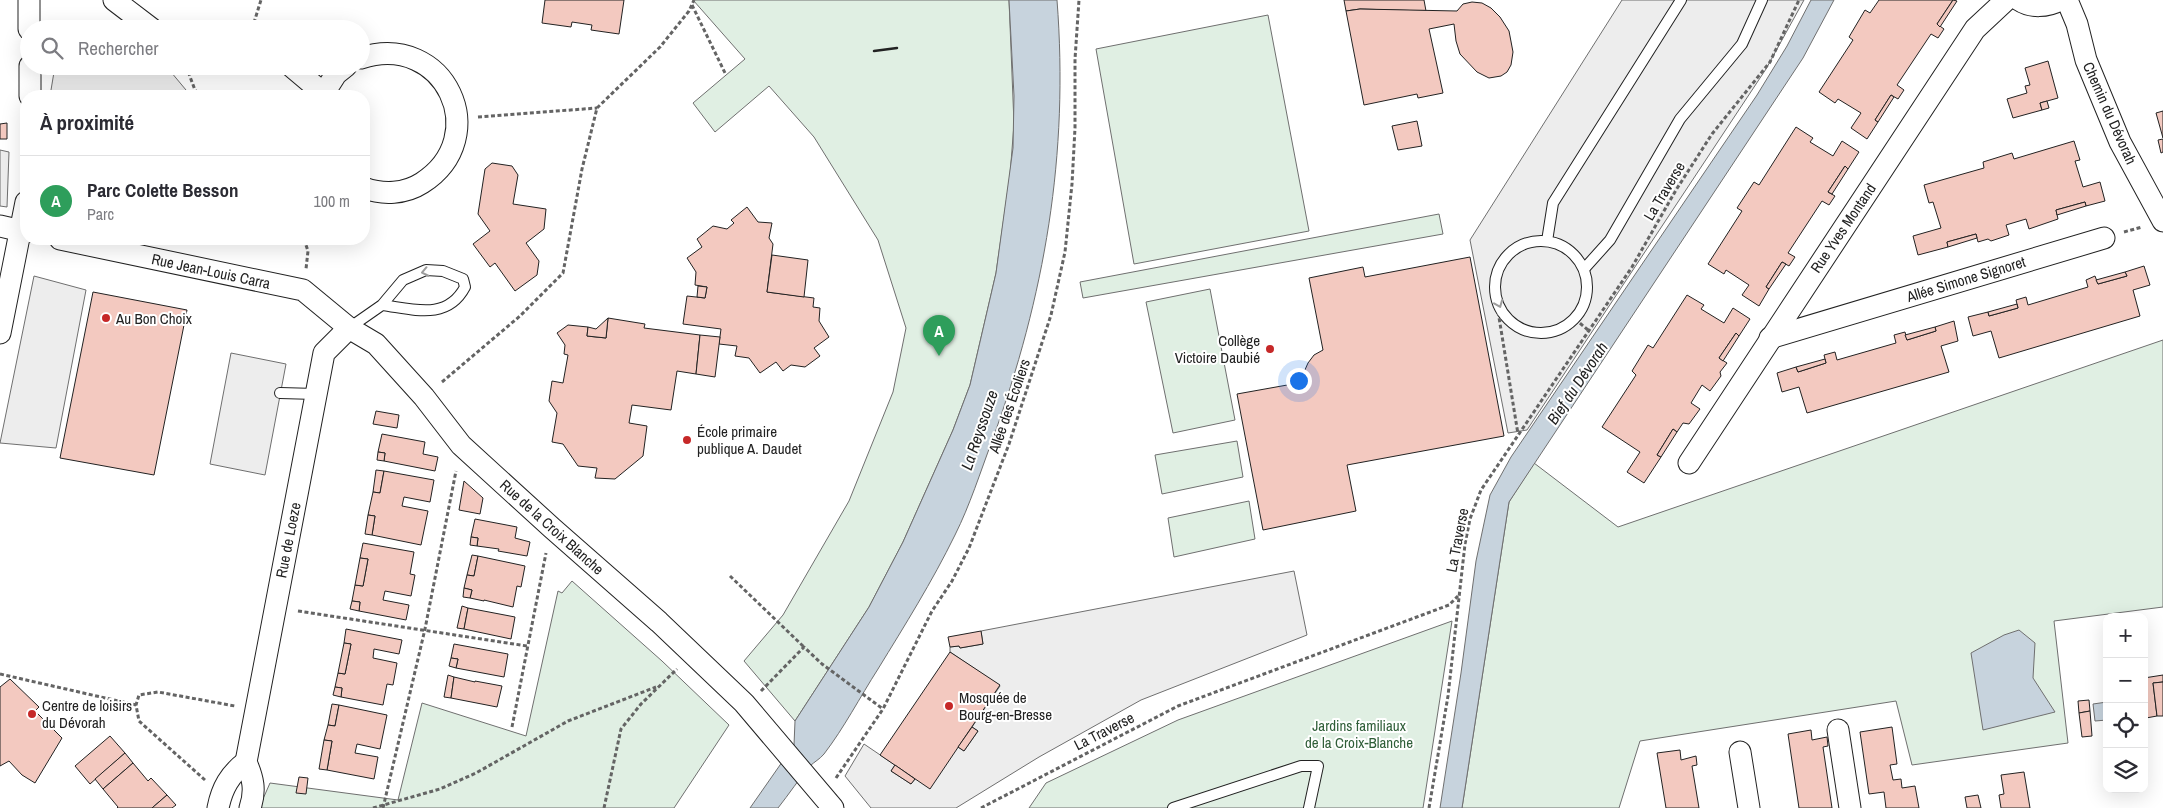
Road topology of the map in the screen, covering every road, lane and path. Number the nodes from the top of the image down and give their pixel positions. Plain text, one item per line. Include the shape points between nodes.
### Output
1 (29, 0) edge
2 (114, 0) edge
3 (261, 0) edge
4 (694, 0) edge
5 (1079, 0) edge
6 (1681, 0) edge
7 (1762, 0) edge
8 (1799, 0) edge
9 (2006, 0) edge
10 (2018, 0) edge
11 (2060, 0) edge
12 (2067, 0) edge
13 (692, 4) junction
14 (29, 20) edge
15 (140, 20) edge
16 (255, 20) edge
17 (370, 55) edge
18 (30, 75) edge
19 (190, 75) edge
20 (301, 75) edge
21 (335, 75) edge
22 (726, 75) dead end
23 (30, 90) edge
24 (197, 90) edge
25 (318, 90) edge
26 (326, 90) edge
27 (597, 108) junction
28 (457, 119) junction
29 (370, 190) edge
30 (2155, 224) edge
31 (16, 229) edge
32 (2104, 238) joint
33 (1547, 241) junction
34 (89, 245) edge
35 (306, 245) edge
36 (1584, 269) junction
37 (303, 290) junction
38 (1496, 299) junction
39 (382, 305) junction
40 (1575, 319) junction
41 (349, 328) junction
42 (1588, 330) junction
43 (0, 333) edge
44 (1770, 338) junction
45 (280, 394) dead end
46 (316, 394) junction
47 (424, 397) junction
48 (1518, 435) junction
49 (461, 445) junction
50 (1689, 463) dead end
51 (552, 528) junction
52 (730, 576) dead end
53 (1460, 593) junction
54 (275, 608) junction
55 (425, 629) junction
56 (527, 646) junction
57 (804, 647) junction
58 (0, 674) edge
59 (683, 675) dead end
60 (664, 680) junction
61 (744, 703) junction
62 (136, 705) junction
63 (256, 709) junction
64 (882, 709) junction
65 (512, 726) dead end
66 (1838, 730) dead end
67 (1740, 752) dead end
68 (246, 762) junction
69 (835, 781) dead end
70 (220, 800) edge
71 (383, 806) edge
72 (250, 808) edge
73 (373, 808) edge
74 (604, 808) edge
75 (833, 808) edge
76 (981, 808) edge
77 (1173, 808) edge
78 (1309, 808) edge
79 (1429, 808) edge
80 (1749, 808) edge
81 (1850, 808) edge

1 - 14 street
2 - 15 street
3 - 16 path
4 - 13 path
5 - 64 path, Allée des Écoliers via 1072,184 1065,252 1051,315 1009,444 969,548 932,610
6 - 33 lane via 1553,204
7 - 36 lane via 1742,44 1680,119 1610,240
8 - 42 path, La Traverse via 1770,62 1712,134 1632,267
9 - 44 street, Rue Yves Montand via 1975,29
10 - 11 street via 2038,6
12 - 30 street, Chemin du Dévorah via 2078,24 2086,60
13 - 22 path
13 - 27 path via 660,47
17 - 28 street via 400,53 422,61 440,76 452,96
18 - 23 street
19 - 24 path
20 - 25 street
21 - 26 street
27 - 28 path
27 - 47 path via 563,273 520,316
28 - 29 street via 455,140 447,160 433,176 415,187 395,193
30 - 32 path
31 - 43 street
32 - 44 street, Allée Simone Signoret
33 - 36 lane via 1575,255
33 - 38 lane via 1532,241 1518,246 1506,256 1496,277
34 - 37 street, Rue Jean-Louis Carra
35 - 37 path via 308,252
36 - 40 lane via 1588,283 1586,299
37 - 41 street, Rue de la Croix Blanche
38 -> 40 lane via 1513,324 1527,332 1557,331
38 - 48 path
39 -> 39 lane via 427,311 442,309 459,298 465,287 463,279 443,271 426,270 403,280
39 - 41 lane
40 - 42 path
41 - 46 street, Rue de Loeze via 324,353
41 - 47 street, Rue de la Croix Blanche via 376,344
42 - 48 path, La Traverse
44 - 50 street, Rue Yves Montand
45 - 46 lane
46 - 54 street, Rue de Loeze
47 - 49 street, Rue de la Croix Blanche
48 - 53 path, La Traverse via 1481,490 1470,519
49 - 51 street, Rue de la Croix Blanche
49 - 55 path
51 - 56 path
51 - 61 street, Rue de la Croix Blanche via 659,622
52 - 57 path
53 - 76 path, La Traverse via 1448,605 1178,706
53 - 79 path via 1448,696
54 - 55 path
54 - 63 street, Rue de Loeze
55 - 56 path
55 - 71 path
56 - 65 path
57 - 61 path via 760,693
57 - 64 path
58 - 62 path
59 - 60 path via 676,669
60 - 71 path via 654,688 568,721 476,773 440,789
60 - 74 path via 621,729
61 - 75 street, Rue de la Croix Blanche
62 - 63 path via 139,695 158,692
62 - 70 path via 138,721
63 - 68 street, Rue de Loeze
64 - 69 path, Allée des Écoliers
66 - 81 street
67 - 80 street
68 - 70 street via 226,782
68 - 72 street, Rue de Loeze via 254,781
71 - 73 path
77 - 78 lane via 1301,766 1318,766

